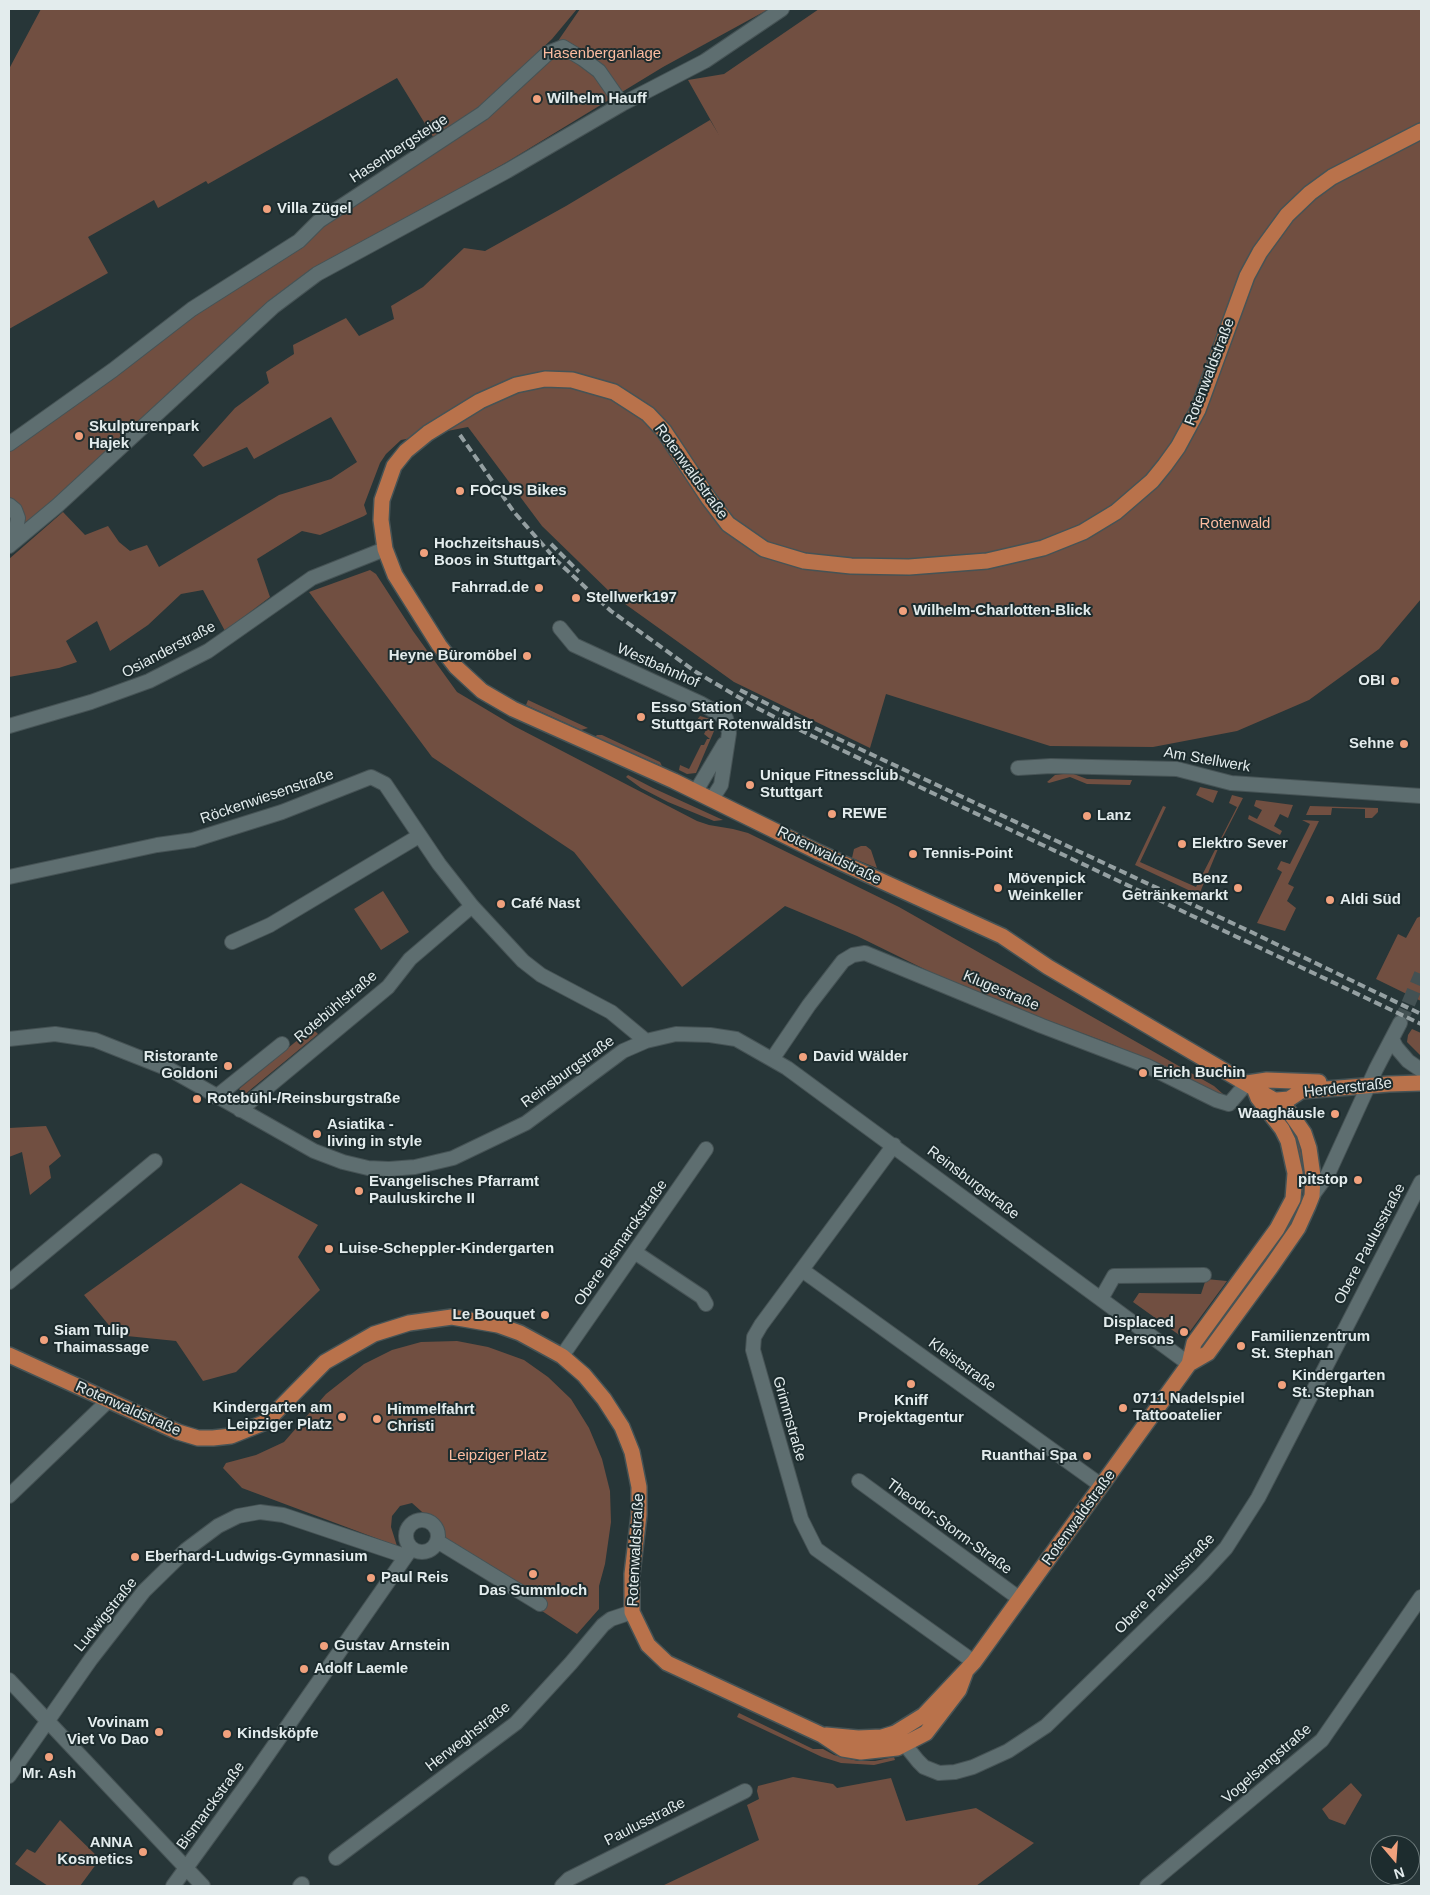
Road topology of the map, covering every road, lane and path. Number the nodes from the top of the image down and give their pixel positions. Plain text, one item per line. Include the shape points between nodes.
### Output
1 (782, 9) edge
2 (622, 104) junction
3 (1421, 130) edge
4 (9, 444) edge
5 (9, 505) edge
6 (11, 544) edge
7 (385, 549) junction
8 (560, 628) dead end
9 (9, 726) edge
10 (726, 742) junction
11 (1018, 768) dead end
12 (696, 791) junction
13 (1421, 796) edge
14 (712, 799) junction
15 (419, 836) junction
16 (9, 877) edge
17 (472, 906) junction
18 (232, 942) dead end
19 (1400, 1022) tunnel mouth
20 (1392, 1038) junction
21 (9, 1039) edge
22 (646, 1041) junction
23 (282, 1044) dead end
24 (773, 1058) junction
25 (1421, 1070) edge
26 (1421, 1083) edge
27 (1251, 1085) junction
28 (1368, 1086) junction
29 (1336, 1088) junction
30 (216, 1097) junction
31 (1284, 1102) junction
32 (240, 1110) junction
33 (1282, 1129) junction
34 (894, 1145) junction
35 (706, 1149) dead end
36 (155, 1161) dead end
37 (1421, 1182) edge
38 (1312, 1196) junction
39 (636, 1253) junction
40 (1255, 1258) junction
41 (1271, 1267) junction
42 (802, 1270) junction
43 (1204, 1276) dead end
44 (9, 1282) edge
45 (1101, 1299) junction
46 (706, 1304) dead end
47 (9, 1355) edge
48 (562, 1356) junction
49 (1189, 1364) junction
50 (108, 1401) junction
51 (859, 1481) dead end
52 (1102, 1486) junction
53 (9, 1496) edge
54 (437, 1541) junction
55 (408, 1552) junction
56 (1421, 1597) edge
57 (1020, 1599) junction
58 (540, 1604) dead end
59 (632, 1612) junction
60 (970, 1667) junction
61 (9, 1680) edge
62 (48, 1721) junction
63 (895, 1733) junction
64 (822, 1734) junction
65 (906, 1745) junction
66 (9, 1776) edge
67 (745, 1791) dead end
68 (336, 1858) dead end
69 (186, 1868) junction
70 (173, 1886) edge
71 (203, 1886) edge
72 (562, 1886) edge
73 (1147, 1886) edge

1 - 2 street via 705,60
2 - 4 street, Hasenbergsteige via 600,71 583,59 563,46 548,53 483,113 319,221 299,241 192,309
2 - 6 street via 317,274 274,307 57,506
3 - 7 main road, Rotenwaldstraße via 1332,177 1310,192 1287,215 1247,276 1198,410 1178,448 1152,481 1122,508 1064,541 987,561 909,568 804,561 764,549 728,524 664,431 640,407 614,392 589,383 544,379 516,385 480,402 428,433 406,451 389,476 382,500
5 - 6 street via 18,518
7 - 9 street, Osianderstraße via 312,578 208,651 149,681 100,700
7 - 12 main road, Rotenwaldstraße via 395,575 424,624 456,667 476,686 513,709
8 - 10 street, Westbahnhof via 580,648 722,714 729,733
10 - 12 street
10 - 14 street, Westbahnhof via 721,785
11 - 13 street, Am Stellwerk via 1167,768 1231,783
12 - 14 main road, Rotenwaldstraße
14 - 27 main road, Rotenwaldstraße via 1002,936 1048,967
15 - 16 street, Röckenwiesenstraße via 385,784 371,777 282,812 202,837
15 - 17 street, Röckenwiesenstraße
15 - 18 street via 270,925
17 - 22 street, Röckenwiesenstraße via 523,961 542,975 605,1008
17 - 32 street, Rotebühlstraße via 410,959 388,987
19 - 20 street, Rotenwaldstraße
20 - 25 street via 1403,1056
20 - 28 street, Rotenwaldstraße
21 - 30 street, Reinsburgstraße via 55,1034 95,1040 171,1070
22 - 24 street, Reinsburgstraße via 676,1034 710,1035 736,1039
22 - 32 street, Reinsburgstraße via 623,1051 526,1123 453,1158 415,1167 368,1168 343,1162 314,1152
23 - 30 street
24 - 27 street, Klugestraße via 843,961 853,954 865,953 1147,1066 1216,1100 1229,1104
24 - 34 street, Reinsburgstraße
26 - 28 main road, Herderstraße
27 - 29 main road via 1267,1080 1316,1081
27 - 31 main road, Rotenwaldstraße
27 - 33 main road, Rotenwaldstraße
28 - 29 main road, Herderstraße
28 - 38 street, Rotenwaldstraße via 1328,1174
29 - 31 main road, Herderstraße via 1301,1091
30 - 32 street, Reinsburgstraße
31 - 33 main road
31 - 38 main road, Rotenwaldstraße via 1301,1127 1309,1148
33 - 40 main road, Rotenwaldstraße via 1295,1172 1293,1199 1277,1229
34 - 42 street, Grimmstraße
34 - 45 street, Reinsburgstraße
35 - 39 street, Obere Bismarckstraße
36 - 44 street
37 - 65 street, Obere Paulusstraße via 1258,1498 1226,1548 1046,1726 1025,1740 973,1767 939,1773 924,1767
38 - 41 main road, Rotenwaldstraße via 1298,1228
39 - 46 street via 702,1297
39 - 48 street, Obere Bismarckstraße
40 - 41 main road via 1262,1269
40 - 49 main road, Rotenwaldstraße via 1194,1343
41 - 49 main road, Rotenwaldstraße via 1208,1353
42 - 52 street, Kleiststraße
42 - 60 street, Grimmstraße via 754,1336 753,1350 802,1519 816,1549
43 - 45 street via 1114,1276
45 - 49 street, Reinsburgstraße
47 - 50 main road, Rotenwaldstraße
48 - 50 main road, Rotenwaldstraße via 520,1333 481,1321 452,1318 400,1325 356,1342 325,1362 266,1422 231,1436 198,1438
48 - 59 main road, Rotenwaldstraße via 604,1399 622,1427 632,1452 639,1487
49 - 52 main road, Rotenwaldstraße
50 - 53 street
51 - 57 street, Theodor-Storm-Straße
52 - 57 main road, Rotenwaldstraße
54 - 55 street via 423,1552
54 - 55 street via 438,1534 430,1522 413,1522 405,1535
54 - 58 street
55 - 62 street, Ludwigstraße via 283,1515 260,1512 238,1516 218,1526 186,1550 144,1591 91,1658
55 - 69 street, Bismarckstraße
56 - 73 street, Vogelsangstraße via 1322,1740
57 - 60 main road, Rotenwaldstraße
59 - 64 main road, Rotenwaldstraße via 648,1645 667,1663
59 - 68 street, Herweghstraße via 602,1625 516,1723
60 - 63 main road, Rotenwaldstraße via 924,1715
60 - 65 main road, Rotenwaldstraße via 959,1690 940,1716 926,1733
61 - 62 street
62 - 66 street, Ludwigstraße
62 - 69 street
63 - 64 main road, Rotenwaldstraße via 870,1739
63 - 65 street, Obere Paulusstraße
64 - 65 main road, Rotenwaldstraße via 843,1749 861,1752
67 - 72 street, Paulusstraße via 569,1879
69 - 70 street, Bismarckstraße
69 - 71 street

